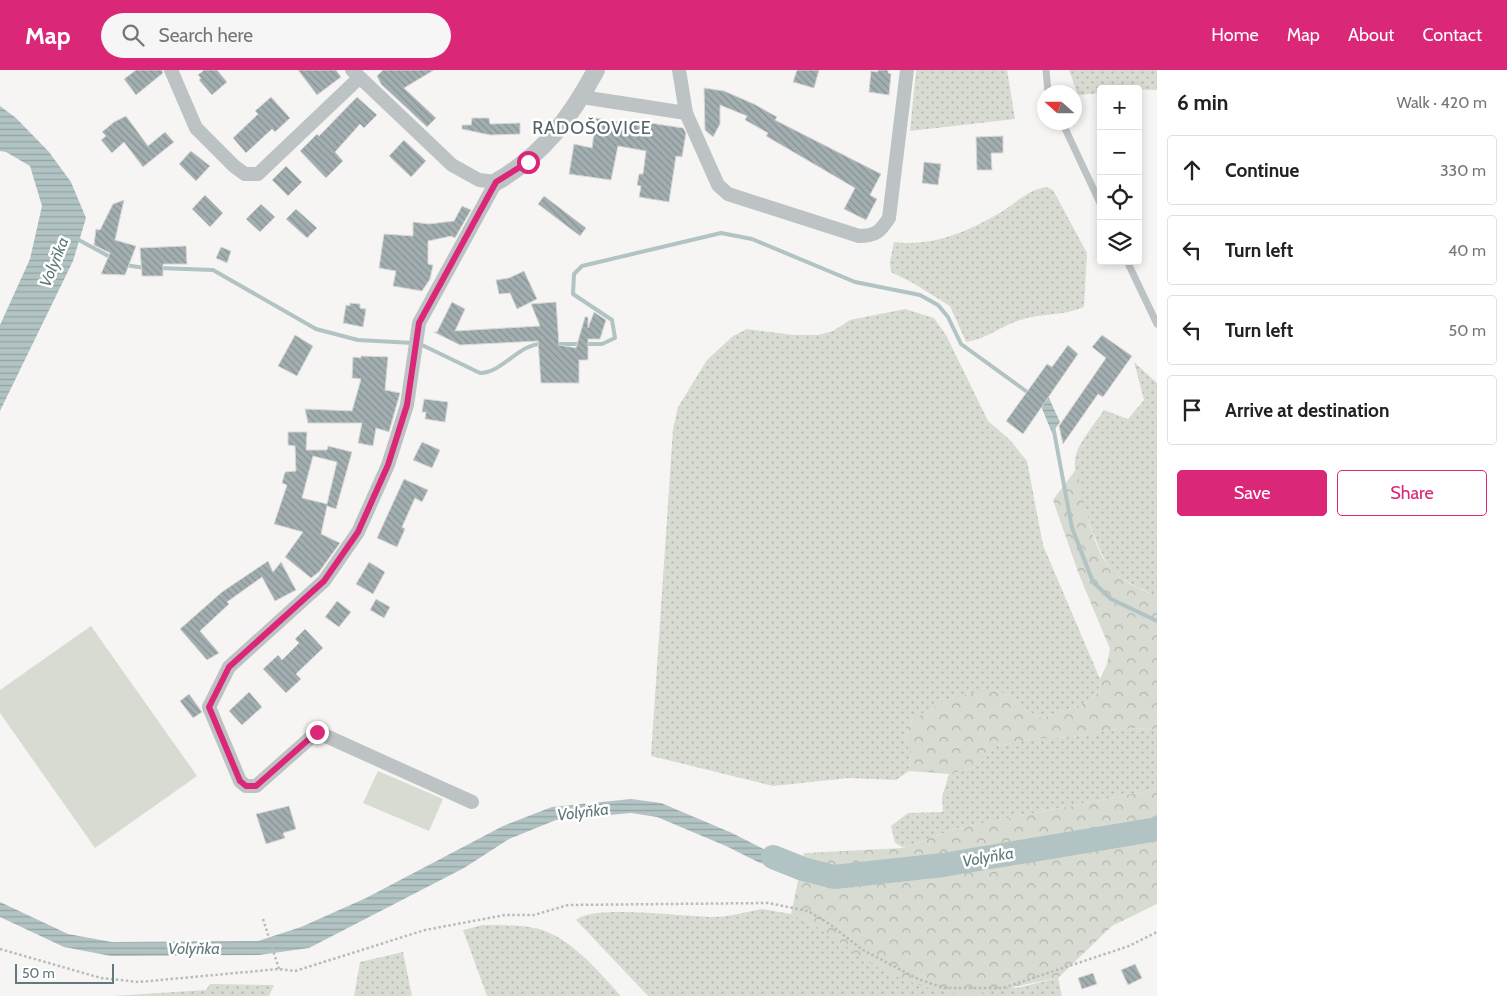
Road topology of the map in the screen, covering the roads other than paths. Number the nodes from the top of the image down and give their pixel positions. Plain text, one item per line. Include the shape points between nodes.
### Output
1 (171, 70) edge
2 (596, 70) edge
3 (679, 70) edge
4 (907, 70) edge
5 (1046, 70) edge
6 (355, 74) edge
7 (1047, 85) edge
8 (582, 97) junction
9 (686, 113) junction
10 (1066, 130) edge
11 (496, 182) junction
12 (1097, 196) edge
13 (1129, 265) edge
14 (1157, 324) edge
15 (472, 802) dead end

1 - 6 street via 196,128 245,174 258,174
2 - 8 street
3 - 9 street
4 - 9 street via 889,218 881,231 872,236 859,236 728,194 718,185
5 - 7 lane
6 - 11 street via 452,165 479,180
8 - 9 street
8 - 11 street via 548,142 528,162
10 - 12 lane
11 - 15 street via 419,323 407,405 394,448 358,532 324,581 229,667 209,707 240,781 246,786 256,786 317,732
13 - 14 lane

